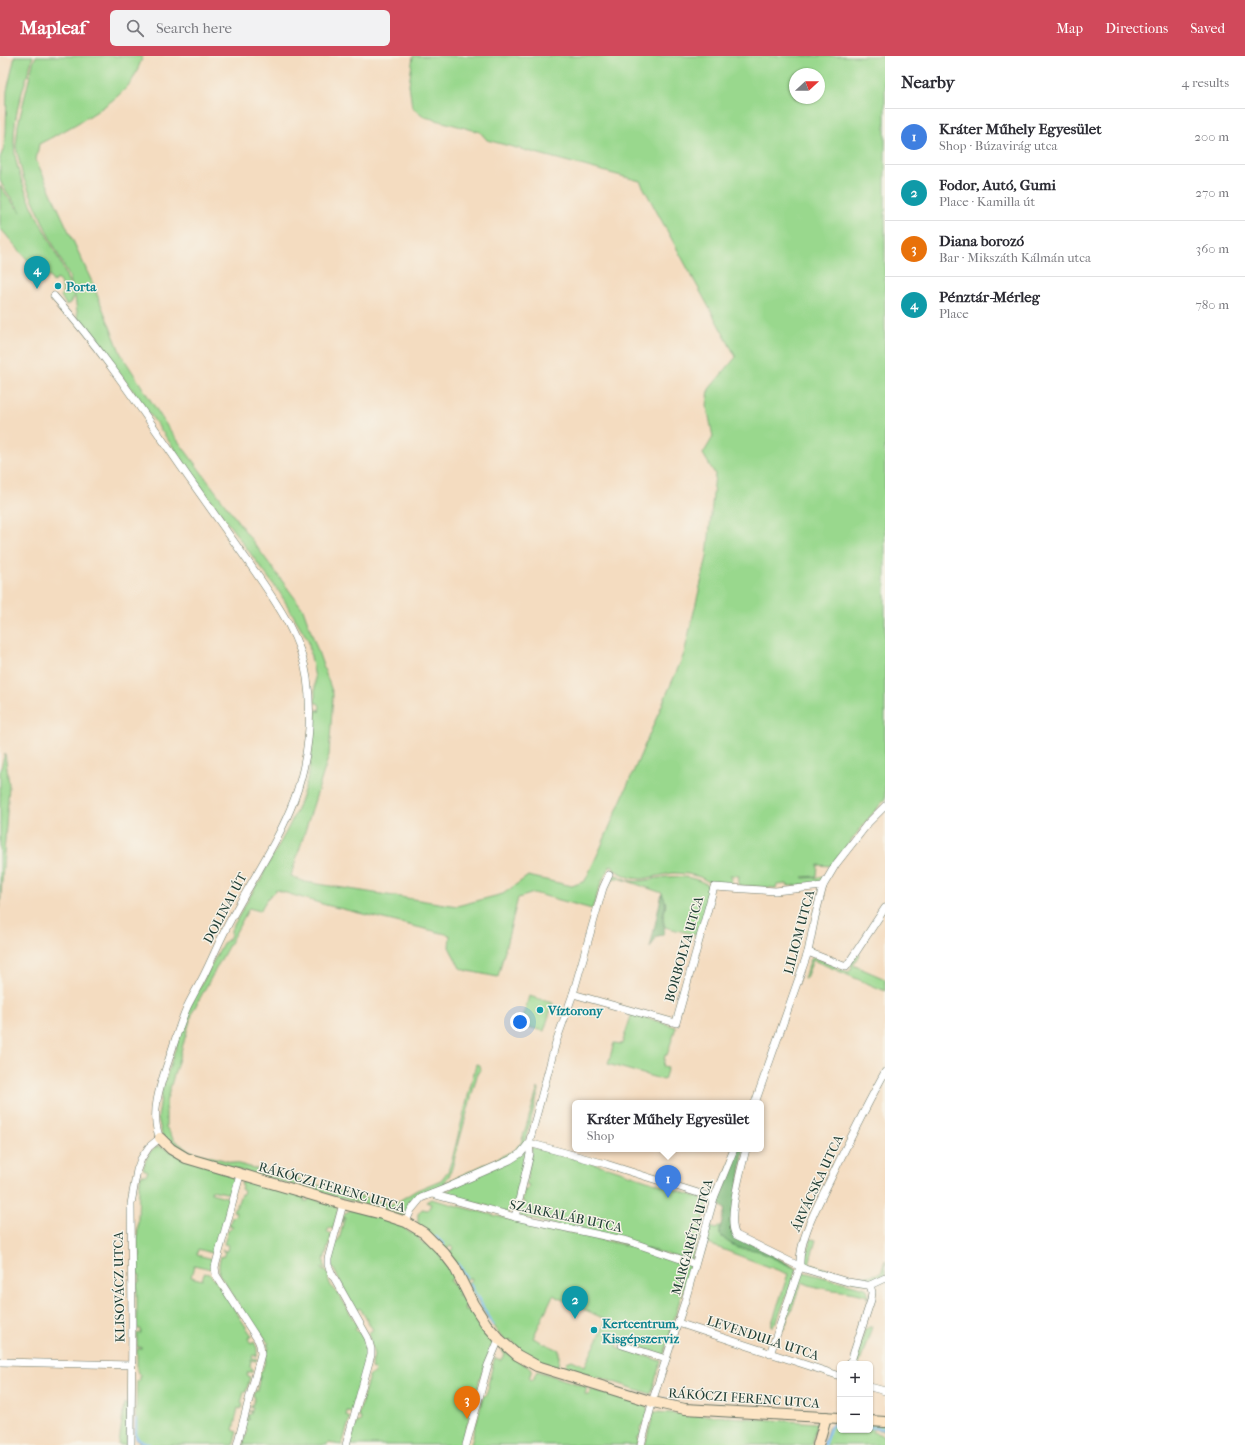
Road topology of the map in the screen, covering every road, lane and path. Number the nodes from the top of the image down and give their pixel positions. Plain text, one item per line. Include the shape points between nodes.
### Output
1 (54, 296) dead end
2 (885, 806) edge
3 (609, 875) dead end
4 (823, 886) junction
5 (885, 908) edge
6 (808, 952) junction
7 (573, 994) junction
8 (885, 1072) edge
9 (756, 1100) edge
10 (160, 1138) junction
11 (529, 1143) junction
12 (733, 1152) edge
13 (745, 1152) edge
14 (240, 1175) junction
15 (432, 1194) junction
16 (714, 1198) junction
17 (343, 1204) junction
18 (515, 1217) junction
19 (406, 1222) junction
20 (695, 1264) junction
21 (800, 1267) junction
22 (885, 1278) edge
23 (870, 1284) junction
24 (678, 1324) junction
25 (499, 1339) junction
26 (622, 1345) dead end
27 (770, 1354) junction
28 (666, 1359) junction
29 (851, 1361) edge
30 (0, 1362) edge
31 (132, 1365) junction
32 (837, 1375) edge
33 (873, 1388) edge
34 (885, 1391) edge
35 (653, 1402) junction
36 (826, 1417) junction
37 (837, 1418) edge
38 (873, 1421) edge
39 (885, 1422) edge
40 (133, 1444) edge
41 (237, 1445) edge
42 (346, 1445) edge
43 (466, 1445) edge
44 (641, 1445) edge
45 (818, 1445) edge

1 - 10 street, DOLINAI ÚT via 109,364 262,582 285,617 305,664 310,706 309,734 302,775 281,828 187,1007 160,1084 155,1118
2 - 4 street, LILIOM UTCA via 836,864
3 - 7 street via 594,917
4 - 6 street, LILIOM UTCA
4 - 7 street, BORBOLYA UTCA via 775,891 714,887 676,1023
5 - 6 street via 846,967
6 - 9 street, LILIOM UTCA
7 - 11 street via 556,1042
8 - 21 street, ÁRVÁCSKA UTCA via 810,1224 802,1246
10 - 14 street, RÁKÓCZI FERENC UTCA via 171,1149 186,1158
10 - 31 street, KLISOVÁCZ UTCA via 149,1147 141,1159 131,1204
11 - 15 street via 521,1153 510,1160
11 - 16 street
11 - 18 street via 530,1154
12 - 16 street, MARGARÉTA UTCA
13 - 21 street via 734,1202 734,1232 740,1238
14 - 17 street, RÁKÓCZI FERENC UTCA
14 - 41 street via 215,1267 216,1275 261,1348
15 - 18 street, SZARKALÁB UTCA
15 - 19 street via 421,1198
16 - 20 street, MARGARÉTA UTCA
17 - 19 street, RÁKÓCZI FERENC UTCA
17 - 42 street via 328,1265 368,1338 371,1349 367,1373
18 - 20 street, SZARKALÁB UTCA via 628,1241
19 - 25 street, RÁKÓCZI FERENC UTCA via 428,1237 444,1253 454,1266 473,1304
20 - 24 street, MARGARÉTA UTCA
21 - 23 street via 848,1282
21 - 27 street, ÁRVÁCSKA UTCA
22 - 23 street
23 - 29 street via 871,1300
24 - 27 street, LEVENDULA UTCA
24 - 28 street, MARGARÉTA UTCA
25 - 35 street, RÁKÓCZI FERENC UTCA via 518,1355 537,1366
25 - 43 street via 488,1365
26 - 28 street
27 - 32 street, LEVENDULA UTCA
28 - 35 street, MARGARÉTA UTCA
30 - 31 street
31 - 40 street, KLISOVÁCZ UTCA
33 - 34 street
35 - 36 street, RÁKÓCZI FERENC UTCA via 685,1409
35 - 44 street, MARGARÉTA UTCA
36 - 37 street, RÁKÓCZI FERENC UTCA
36 - 45 street
38 - 39 street

